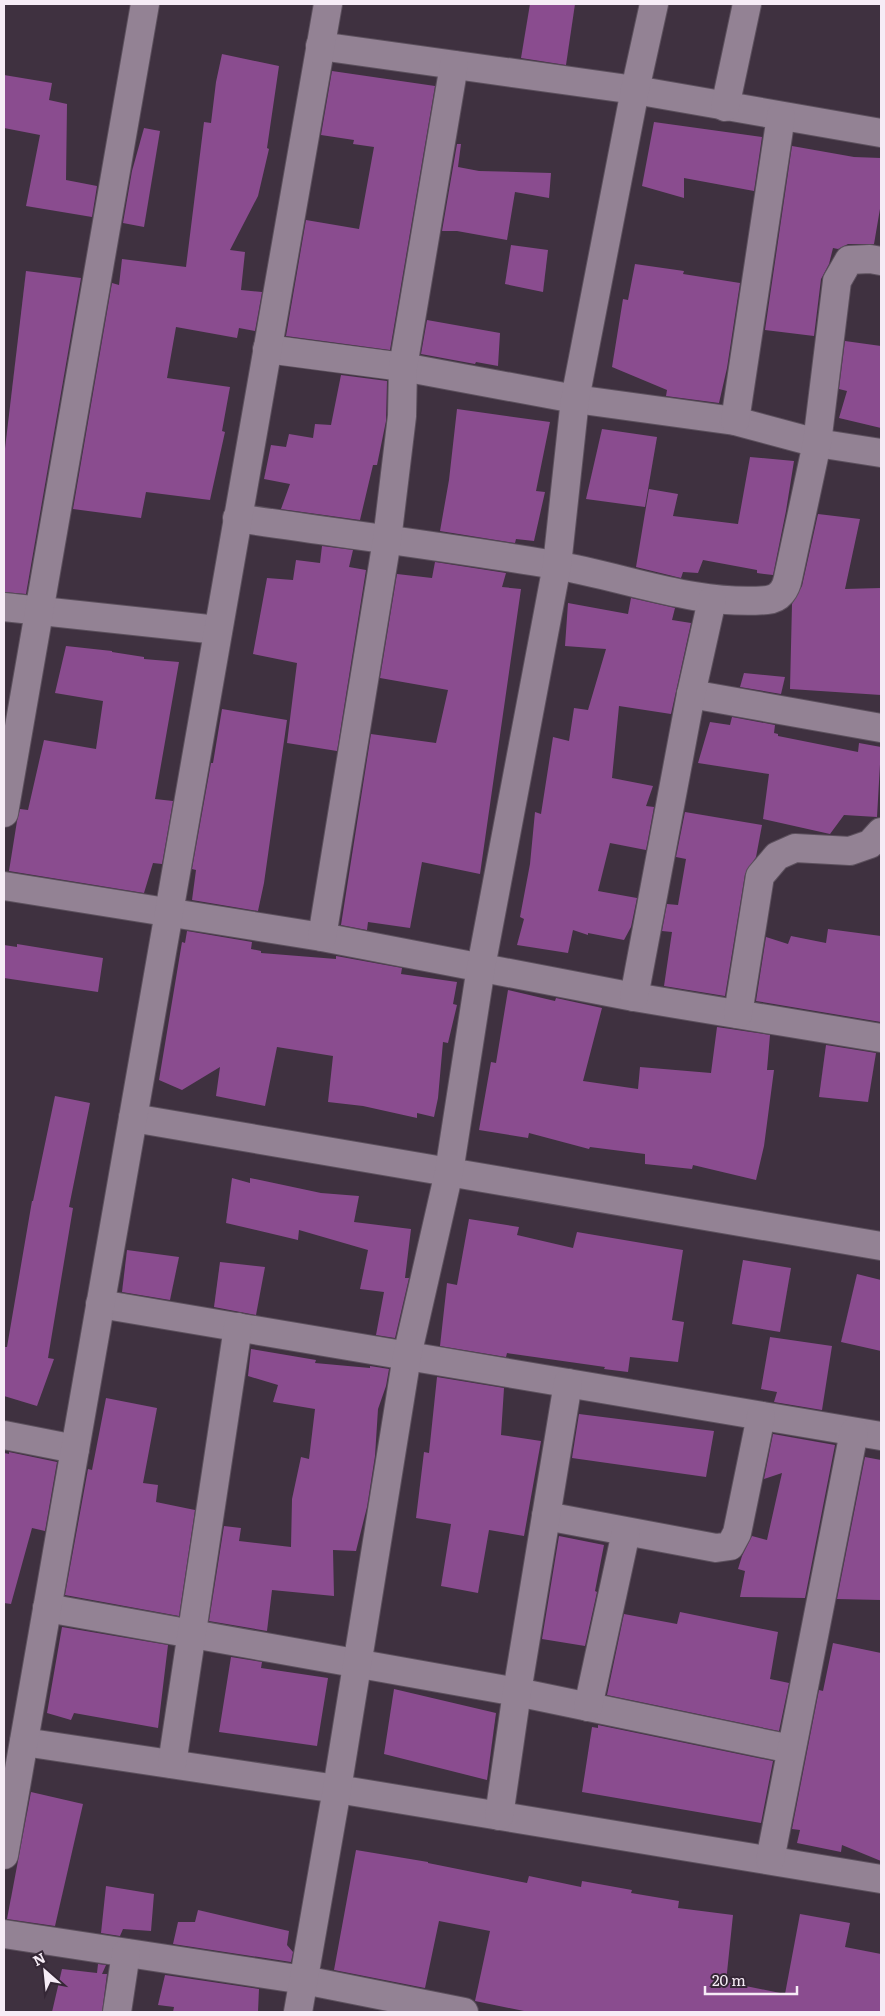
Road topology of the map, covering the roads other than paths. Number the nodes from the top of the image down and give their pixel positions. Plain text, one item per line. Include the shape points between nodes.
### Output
1 (145, 4) edge
2 (328, 4) edge
3 (654, 4) edge
4 (748, 4) edge
5 (320, 46) junction
6 (454, 65) junction
7 (635, 90) junction
8 (726, 107) junction
9 (781, 116) junction
10 (881, 133) edge
11 (881, 261) edge
12 (267, 349) junction
13 (403, 367) junction
14 (575, 399) junction
15 (734, 421) junction
16 (817, 443) junction
17 (881, 454) edge
18 (237, 518) junction
19 (387, 540) junction
20 (556, 565) junction
21 (712, 600) junction
22 (4, 607) edge
23 (39, 611) junction
24 (218, 630) junction
25 (692, 694) junction
26 (881, 728) edge
27 (4, 813) edge
28 (881, 832) edge
29 (4, 886) edge
30 (168, 911) junction
31 (322, 937) junction
32 (481, 967) junction
33 (634, 997) junction
34 (738, 1014) junction
35 (881, 1038) edge
36 (133, 1118) junction
37 (449, 1172) junction
38 (881, 1246) edge
39 (100, 1304) junction
40 (238, 1327) junction
41 (407, 1356) junction
42 (568, 1383) junction
43 (761, 1416) junction
44 (854, 1432) junction
45 (4, 1435) edge
46 (881, 1436) edge
47 (75, 1449) junction
48 (546, 1516) junction
49 (626, 1532) junction
50 (47, 1608) junction
51 (192, 1633) junction
52 (357, 1665) junction
53 (517, 1692) junction
54 (588, 1707) junction
55 (24, 1742) junction
56 (791, 1749) junction
57 (172, 1764) junction
58 (337, 1789) junction
59 (499, 1816) junction
60 (4, 1854) edge
61 (770, 1860) junction
62 (881, 1879) edge
63 (4, 1934) edge
64 (126, 1953) junction
65 (304, 1980) junction
66 (118, 2012) edge
67 (298, 2012) edge
68 (458, 2012) edge

1 - 23 street
2 - 5 street
3 - 7 street
4 - 8 street
5 - 6 street
5 - 12 street
6 - 7 street
6 - 13 street
7 - 8 street
7 - 14 street
8 - 9 street
9 - 10 street
9 - 15 street
11 - 16 street via 849,260 837,281
12 - 13 street
12 - 18 street
13 - 14 street
13 - 19 street via 402,416
14 - 15 street
14 - 20 street
15 - 16 street
16 - 17 street
16 - 21 street via 786,587 769,600
18 - 19 street
18 - 24 street
19 - 20 street
19 - 31 street
20 - 21 street
20 - 32 street
21 - 25 street
22 - 23 street
23 - 24 street
23 - 27 street
24 - 30 street
25 - 26 street
25 - 33 street
28 - 34 street via 870,844 850,851 795,848 777,856 760,876
29 - 30 street
30 - 31 street
30 - 36 street
31 - 32 street
32 - 33 street
32 - 37 street
33 - 34 street
34 - 35 street
36 - 37 street
36 - 39 street
37 - 38 street
37 - 41 street
39 - 40 street
39 - 47 street
40 - 41 street
40 - 51 street
41 - 42 street
41 - 52 street
42 - 43 street
42 - 48 street
43 - 44 street
43 - 49 street via 738,1533 730,1546 716,1548
44 - 46 street
44 - 56 street
45 - 47 street
47 - 50 street
48 - 49 street
48 - 53 street
49 - 54 street
50 - 51 street
50 - 55 street
51 - 52 street
51 - 57 street
52 - 53 street
52 - 58 street
53 - 54 street
53 - 59 street
54 - 56 street
55 - 57 street
55 - 60 street
56 - 61 street
57 - 58 street
58 - 59 street
58 - 65 street
59 - 61 street
61 - 62 street
63 - 64 street
64 - 65 street
64 - 66 street
65 - 67 street
65 - 68 street

